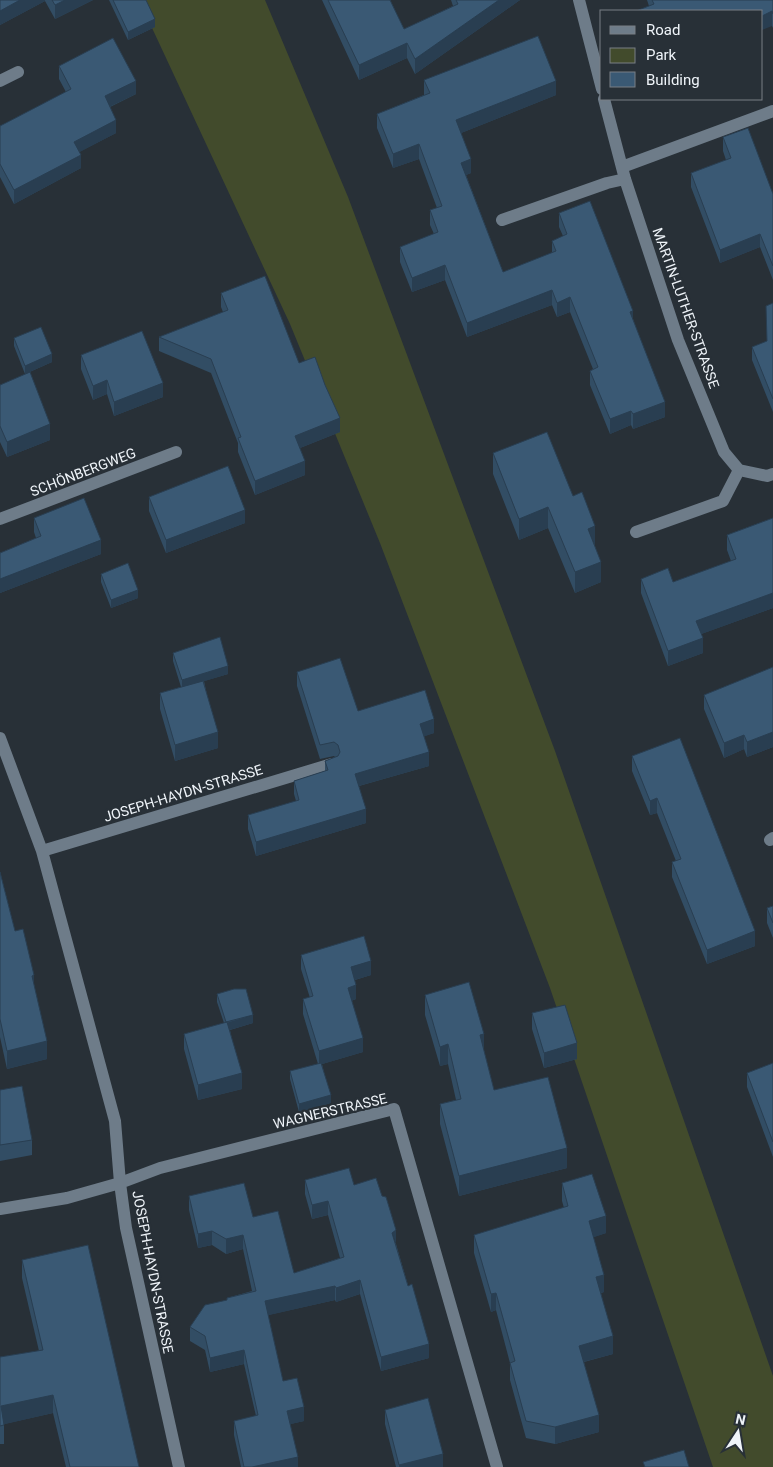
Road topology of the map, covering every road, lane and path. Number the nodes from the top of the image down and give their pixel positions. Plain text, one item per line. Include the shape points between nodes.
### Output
1 (579, 0) edge
2 (18, 72) dead end
3 (0, 81) edge
4 (600, 81) edge
5 (604, 100) edge
6 (773, 111) edge
7 (623, 173) junction
8 (502, 220) dead end
9 (176, 452) dead end
10 (739, 470) junction
11 (773, 474) edge
12 (0, 519) edge
13 (636, 532) dead end
14 (0, 738) edge
15 (332, 764) edge
16 (42, 851) junction
17 (120, 1183) junction
18 (0, 1209) edge
19 (179, 1467) edge
20 (497, 1467) edge

1 - 4 street
2 - 3 street
5 - 7 street, MARTIN-LUTHER-STRASSE
6 - 7 street
7 - 8 street via 607,183
7 - 10 street, MARTIN-LUTHER-STRASSE via 678,340 724,452
9 - 12 street, SCHÖNBERGWEG
10 - 11 street via 767,476
10 - 13 street via 723,500
14 - 16 street, JOSEPH-HAYDN-STRASSE
15 - 16 street, JOSEPH-HAYDN-STRASSE
16 - 17 street, JOSEPH-HAYDN-STRASSE via 115,1121
17 - 18 street, WAGNERSTRASSE via 67,1198
17 - 19 street, JOSEPH-HAYDN-STRASSE via 126,1228
17 - 20 street, WAGNERSTRASSE via 160,1168 394,1109

